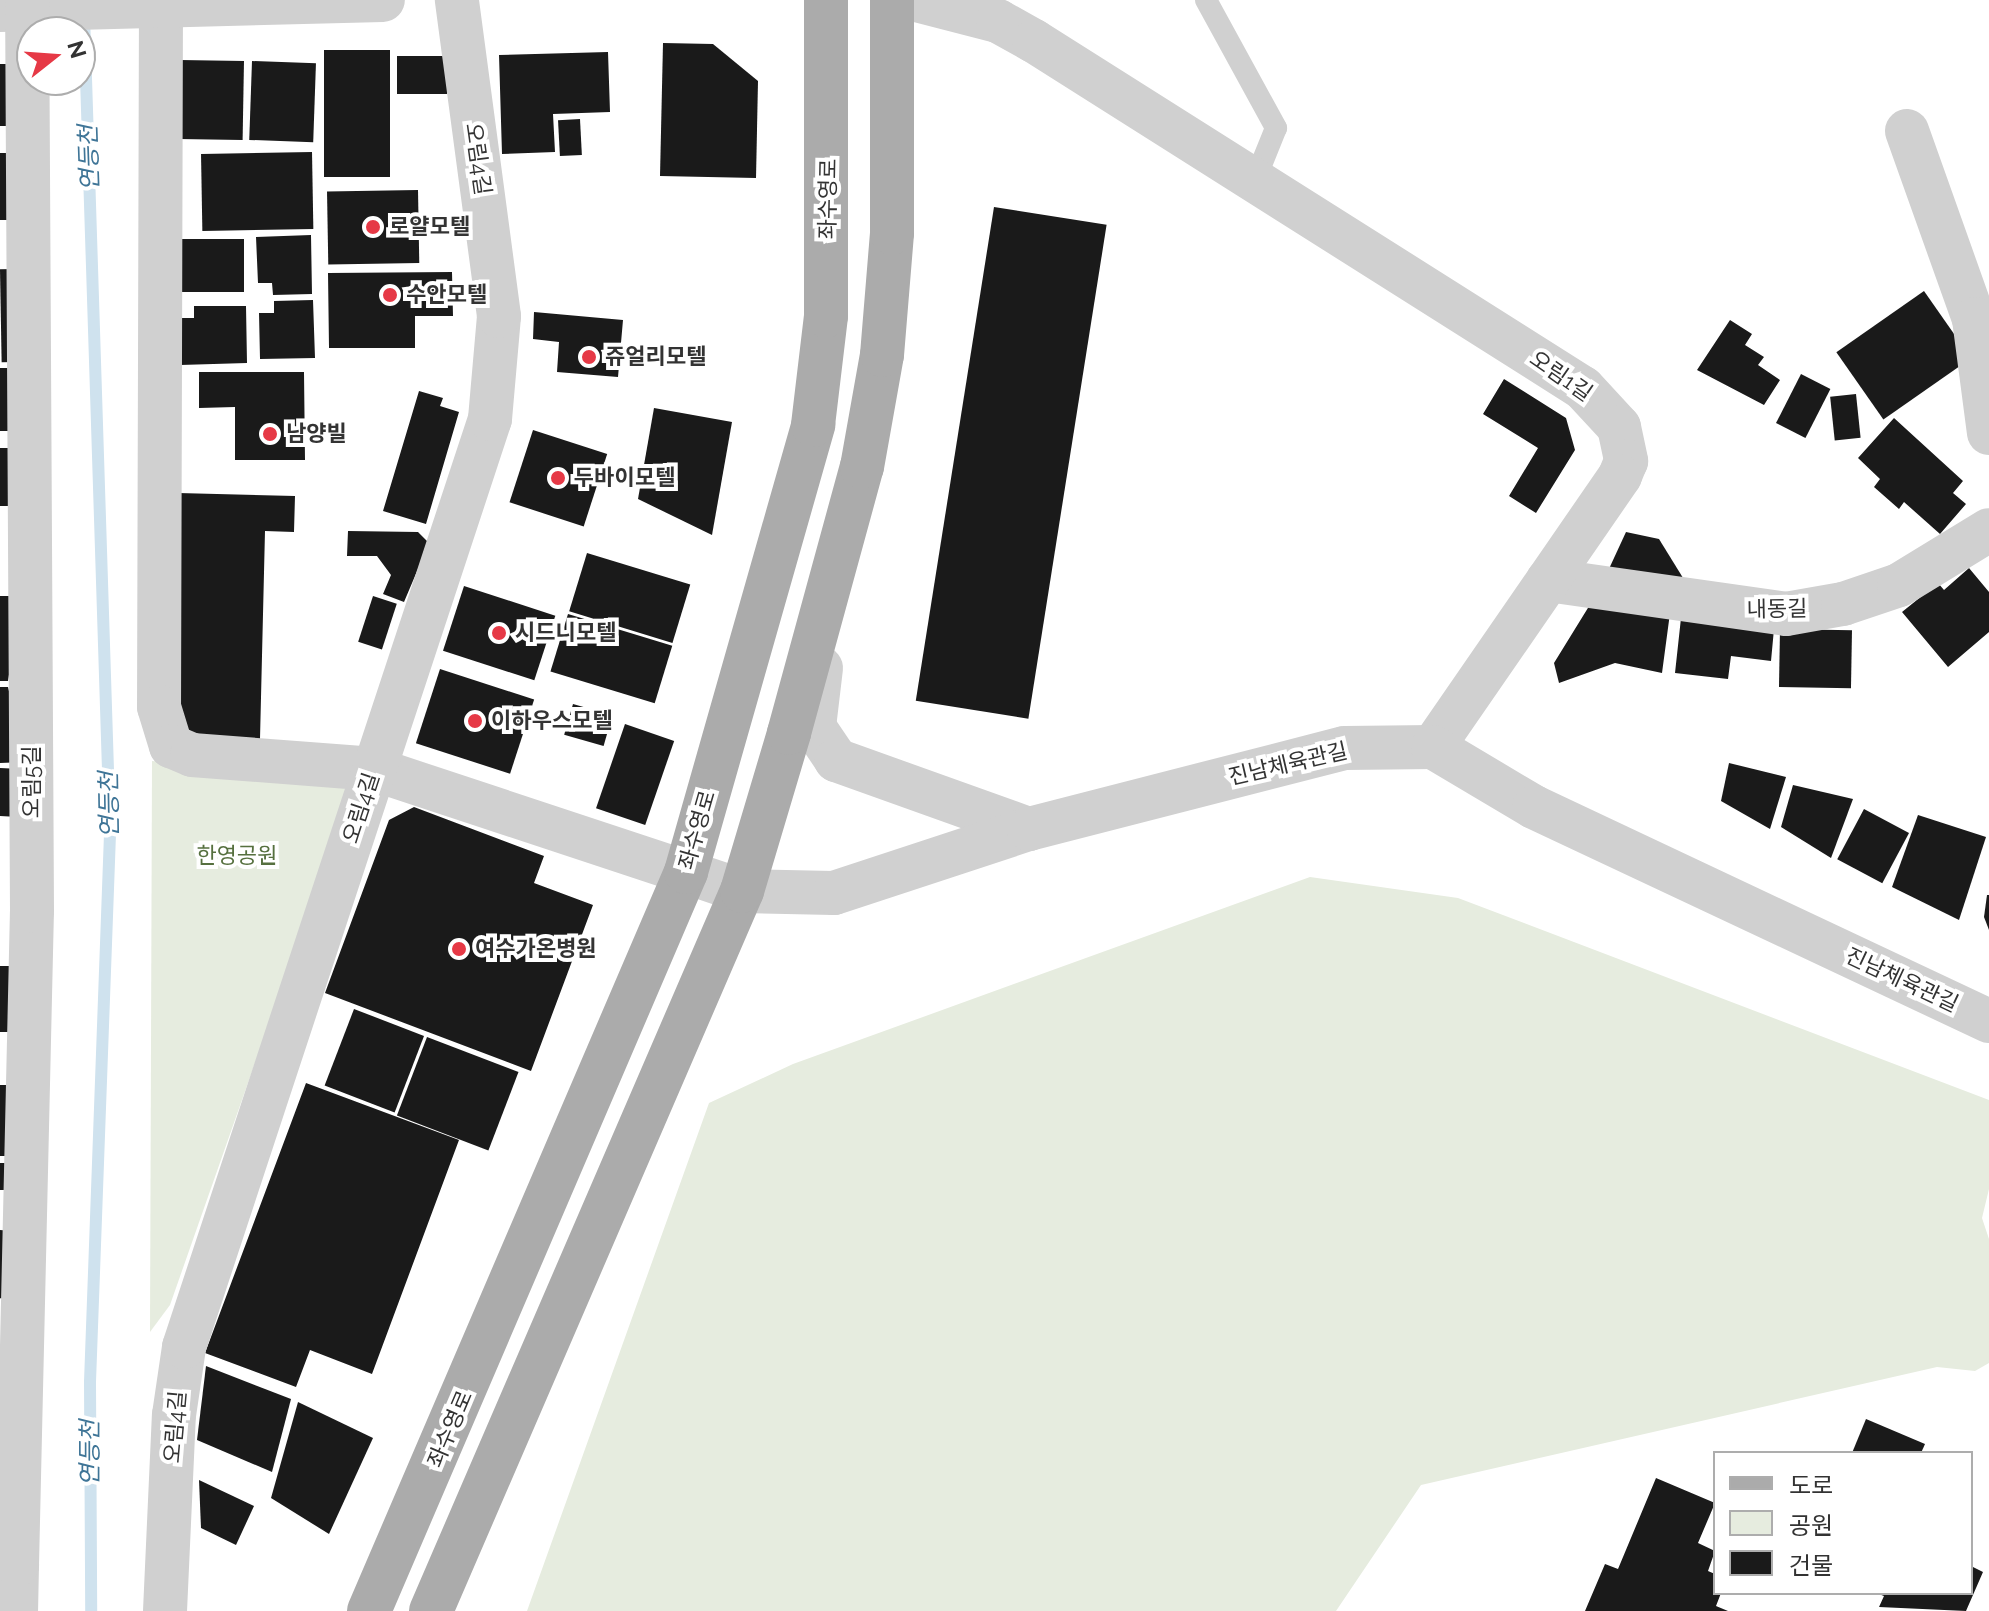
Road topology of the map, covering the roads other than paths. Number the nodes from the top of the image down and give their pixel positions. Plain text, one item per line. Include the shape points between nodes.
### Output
1 (383, 0) edge
2 (457, 0) edge
3 (826, 0) edge
4 (892, 0) edge
5 (916, 0) edge
6 (1206, 0) edge
7 (161, 3) edge
8 (18, 6) edge
9 (1907, 131) dead end
10 (1255, 180) junction
11 (14, 256) edge
12 (1989, 433) edge
13 (16, 439) edge
14 (862, 467) junction
15 (1989, 530) edge
16 (1548, 580) junction
17 (1433, 747) junction
18 (374, 769) junction
19 (1029, 829) junction
20 (686, 872) junction
21 (742, 891) junction
22 (1989, 1021) edge
23 (14, 1066) edge
24 (8, 1558) edge
25 (16, 1611) edge
26 (165, 1611) edge
27 (369, 1611) edge
28 (431, 1611) edge

1 - 7 street
2 - 18 street, 오림4길 via 499,316 499,366 486,432
3 - 20 main road, 좌수영로 via 826,316 813,425
4 - 14 main road via 892,233 882,355
5 - 10 street, 오림1길 via 998,21
6 - 10 lane via 1276,128
7 - 8 street
7 - 18 street, 진남체육관길 via 161,723 171,746 192,755
8 - 11 street, 오림5길
9 - 12 street via 1974,319
10 - 16 street, 오림1길 via 1583,388 1619,427 1626,453 1620,476
11 - 13 street, 오림5길
13 - 23 street, 오림5길
14 - 19 street via 818,682 814,727 845,765
14 - 21 main road
15 - 16 street, 내동길 via 1888,589 1786,614
16 - 17 street, 오림1길
17 - 19 street, 진남체육관길 via 1345,748
17 - 22 street, 진남체육관길 via 1534,807
18 - 20 street, 진남체육관길
18 - 26 street, 오림4길 via 184,1347 174,1415
19 - 21 street, 진남체육관길 via 834,893
20 - 21 street, 진남체육관길
20 - 27 main road, 좌수영로
21 - 28 main road
23 - 24 street, 오림5길
24 - 25 street, 오림5길

